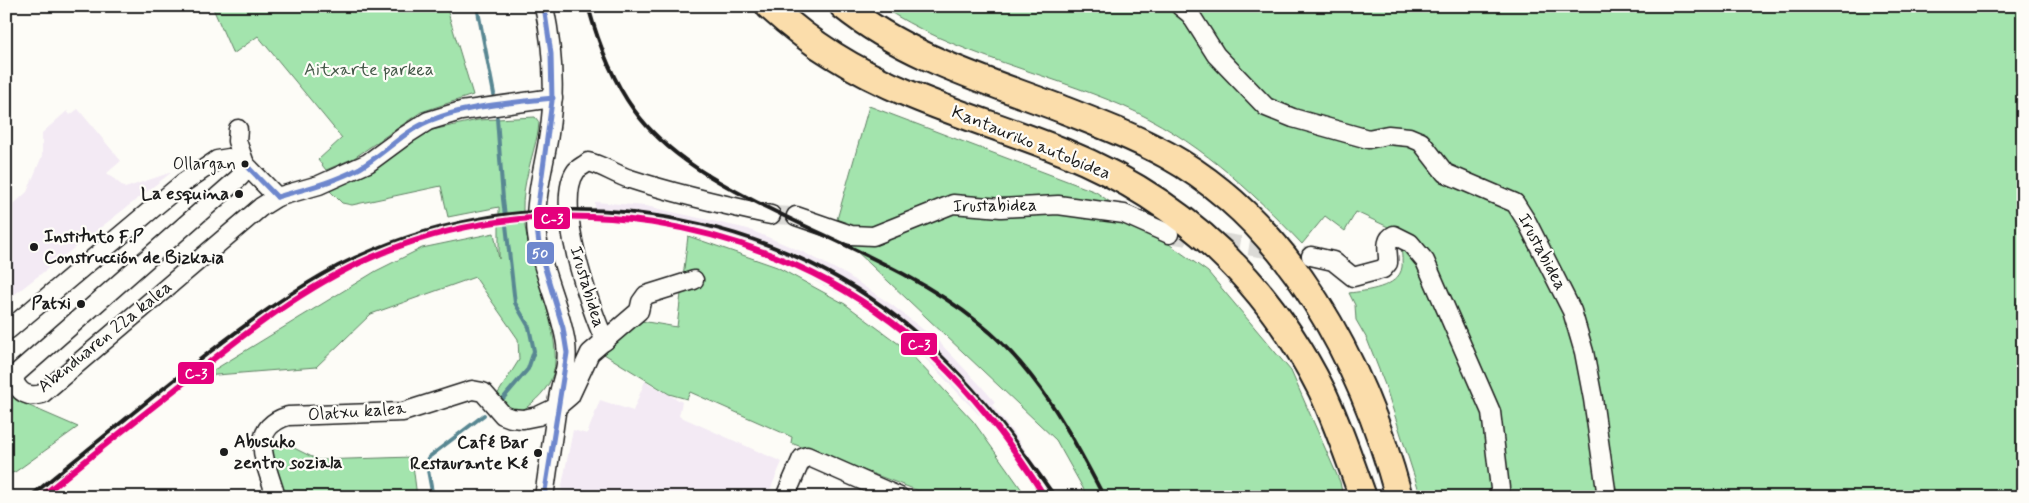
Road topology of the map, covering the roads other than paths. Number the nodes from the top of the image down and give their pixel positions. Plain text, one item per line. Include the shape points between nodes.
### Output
1 (544, 6) edge
2 (768, 6) edge
3 (843, 6) edge
4 (1180, 6) edge
5 (553, 98) junction
6 (238, 129) dead end
7 (237, 161) junction
8 (277, 197) junction
9 (771, 215) tunnel mouth
10 (796, 216) tunnel mouth
11 (1168, 234) tunnel mouth
12 (1311, 256) tunnel mouth
13 (694, 280) dead end
14 (8, 330) dead end
15 (605, 341) junction
16 (557, 407) junction
17 (538, 416) junction
18 (554, 430) junction
19 (276, 497) edge
20 (544, 497) edge
21 (785, 497) edge
22 (900, 497) edge
23 (1363, 497) edge
24 (1399, 497) edge
25 (1501, 497) edge
26 (1607, 497) edge

1 - 5 street via 553,64
2 - 23 highway, Kantauriko autobidea via 833,56 872,77 1085,161 1183,218 1227,256 1267,301 1300,350 1344,442
3 - 24 highway via 861,21 920,54 1113,128 1168,155 1237,205 1283,254 1327,320 1358,382
4 - 26 street, Irustabidea via 1190,14 1216,55 1266,106 1302,121 1368,139 1409,137 1420,142 1445,173 1515,203 1572,311 1593,399
5 - 8 street, Abenduaren 22a kalea via 461,111 428,121 368,163 319,185
5 - 16 street via 536,218 544,268 566,343 566,373
6 - 7 street
7 - 8 street
7 - 8 street, Abenduaren 22a kalea via 240,177 17,373 16,387 29,396 42,394 261,207
7 - 14 street via 217,160 183,183
9 - 15 street, Irustabidea via 630,180 588,162 576,171 570,186 569,228 593,316
10 - 11 street, Irustabidea via 851,235 873,236 953,204 1001,208 1058,205 1124,214
12 - 25 street via 1333,261 1353,277 1383,268 1388,263 1387,242 1394,235 1410,243 1425,261 1491,412
13 - 15 street, Irustabidea via 646,295 639,311
15 - 16 street, Irustabidea via 590,353 570,396
16 - 17 street, Olatxu kalea
16 - 18 street
17 - 18 street
17 - 19 street, Olatxu kalea via 524,419 503,415 483,392 472,390 402,412 281,418 266,428 262,441
18 - 20 street
21 - 22 street via 802,458 807,456

